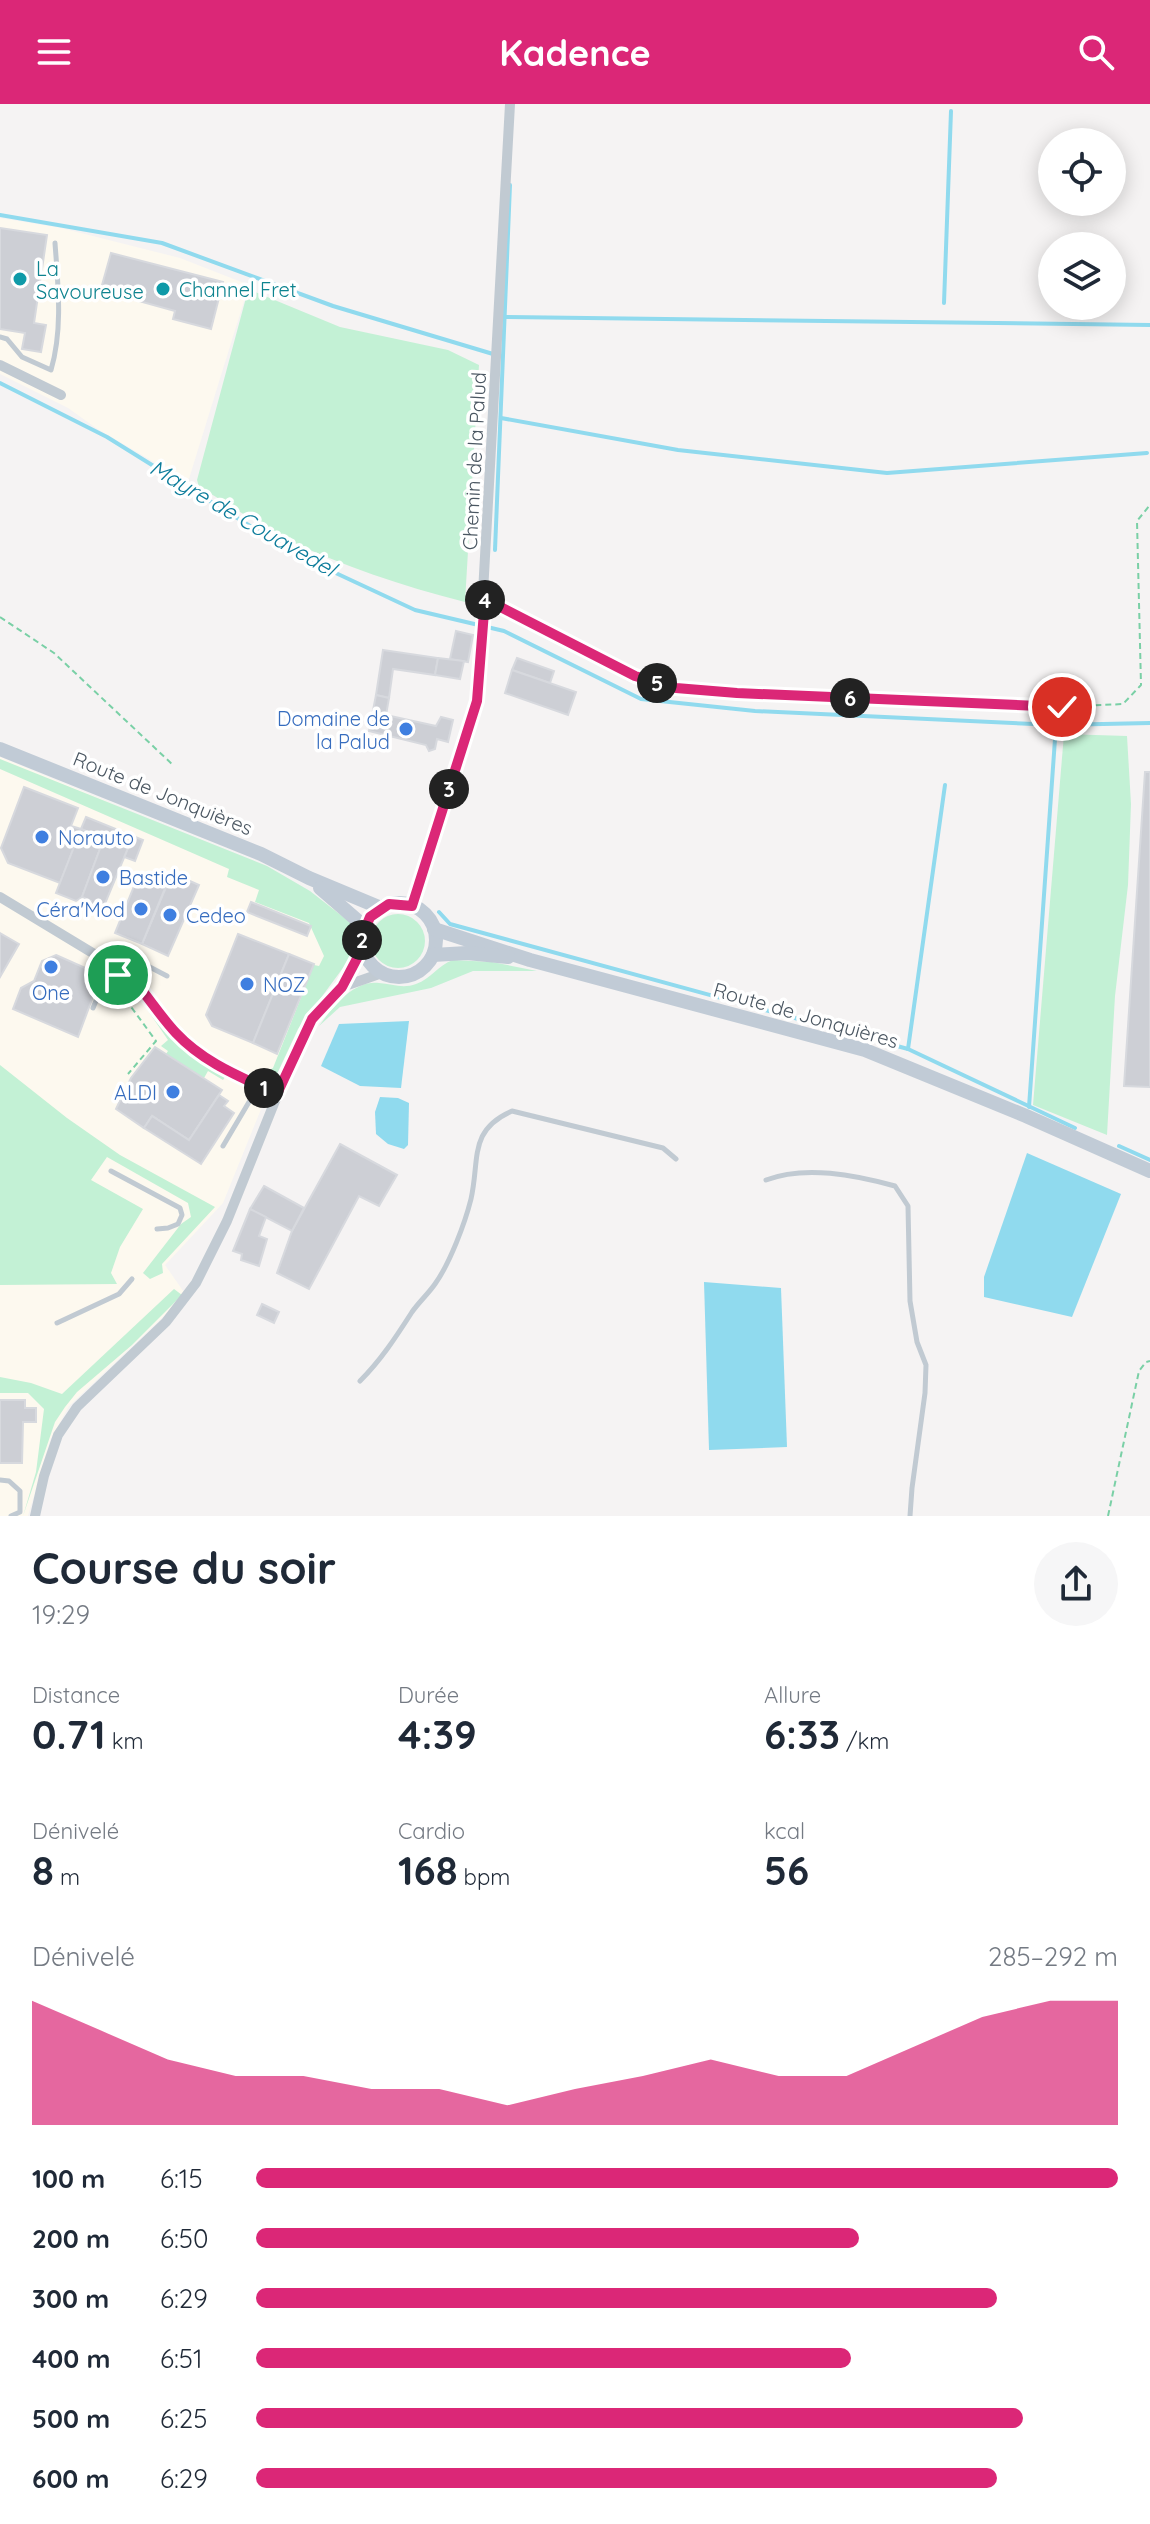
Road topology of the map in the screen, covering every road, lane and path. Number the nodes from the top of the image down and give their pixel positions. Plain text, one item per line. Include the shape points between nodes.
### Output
1 (510, 104) edge
2 (55, 243) dead end
3 (0, 337) edge
4 (0, 365) edge
5 (61, 395) dead end
6 (1150, 505) edge
7 (484, 603) junction
8 (0, 617) edge
9 (0, 749) edge
10 (173, 765) dead end
11 (309, 878) junction
12 (0, 897) edge
13 (412, 906) junction
14 (381, 908) junction
15 (365, 927) junction
16 (434, 929) junction
17 (363, 947) junction
18 (433, 955) junction
19 (530, 960) junction
20 (117, 968) junction
21 (382, 973) junction
22 (167, 976) dead end
23 (342, 987) junction
24 (93, 1008) dead end
25 (128, 1074) dead end
26 (277, 1094) junction
27 (249, 1102) dead end
28 (223, 1146) dead end
29 (676, 1159) dead end
30 (111, 1171) dead end
31 (1150, 1171) edge
32 (766, 1180) dead end
33 (157, 1229) dead end
34 (132, 1279) dead end
35 (57, 1323) dead end
36 (1150, 1361) edge
37 (360, 1381) dead end
38 (0, 1480) edge
39 (13, 1516) edge
40 (35, 1516) edge
41 (910, 1516) edge
42 (1108, 1516) edge

1 - 7 street, Chemin de la Palud
2 - 3 lane via 59,292 51,370 22,357
4 - 5 street
6 - 7 path via 1137,521 1141,685 1123,704 1062,707 676,688 635,676
7 - 13 street, Chemin de la Palud via 477,701
8 - 10 path via 54,653
9 - 11 main road, Route de Jonquières
11 - 14 main road, Route de Jonquières
11 - 15 main road, Route de Jonquières
12 - 20 street
13 - 14 main road, Route de Jonquières
13 - 16 main road
14 - 15 main road
15 - 17 main road
16 - 18 main road
16 - 19 main road, Route de Jonquières
17 - 21 main road
17 - 23 street
18 - 19 main road, Route de Jonquières
18 - 21 main road via 411,975
19 - 31 main road, Route de Jonquières via 865,1050
20 - 22 lane via 117,950
20 - 24 lane
20 - 25 path via 118,989 156,1041
20 - 26 street via 192,1049
21 - 23 street
23 - 26 street via 312,1019
26 - 40 street via 227,1221 196,1283 166,1322 77,1407 58,1435
27 - 28 lane
29 - 37 lane via 663,1148 512,1111 496,1118 481,1139 471,1199 437,1281
30 - 33 lane via 180,1208 178,1224
32 - 41 lane via 785,1173 867,1178 895,1186 908,1206 910,1301 926,1365
34 - 35 lane via 119,1294
36 - 42 path via 1139,1371
38 - 39 lane via 20,1491 20,1512

